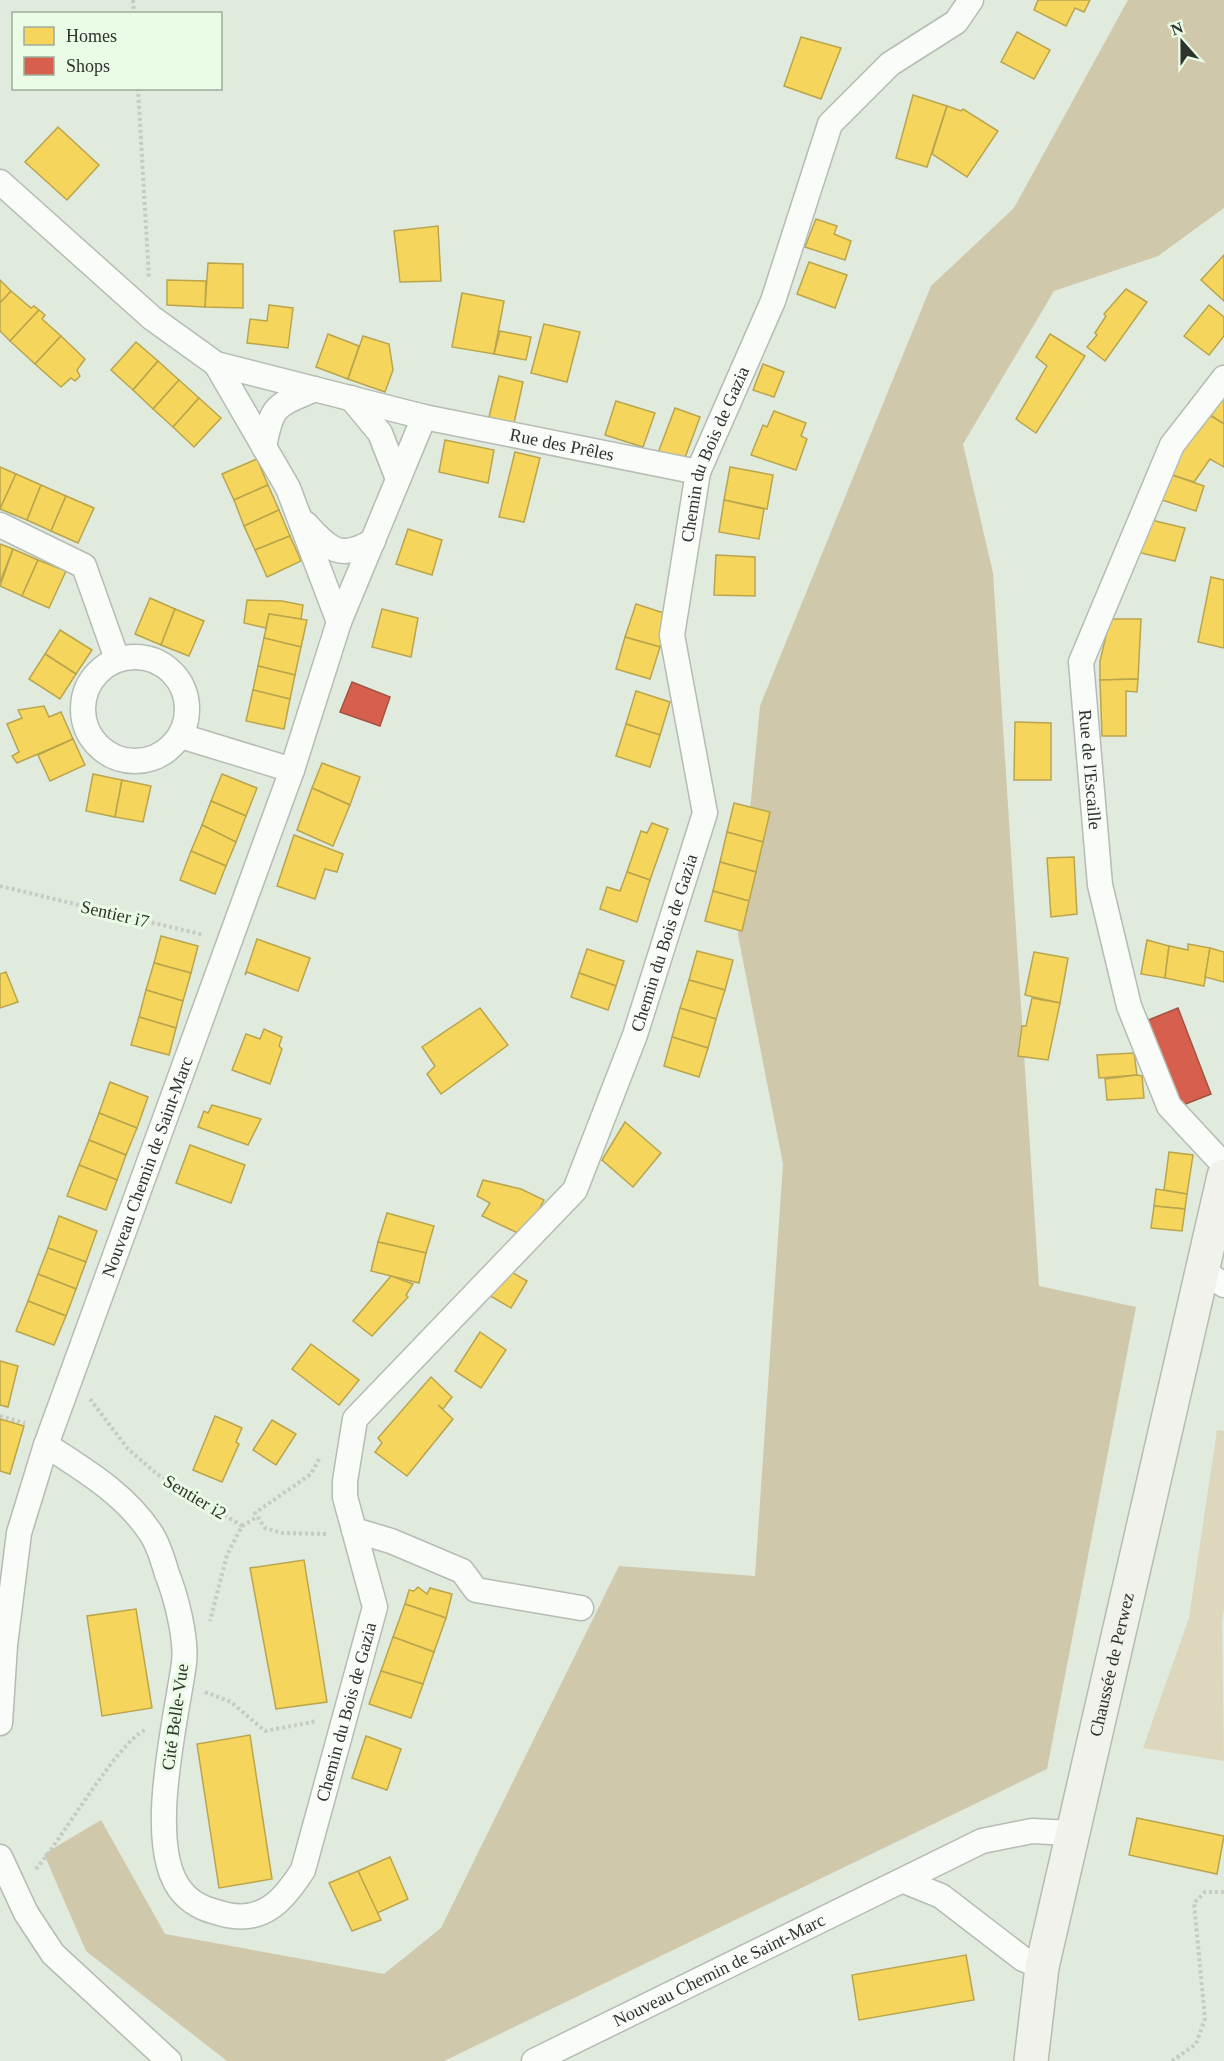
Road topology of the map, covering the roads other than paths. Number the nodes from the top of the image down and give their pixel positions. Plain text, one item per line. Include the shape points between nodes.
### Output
1 (971, 0) edge
2 (0, 182) edge
3 (216, 364) junction
4 (1224, 378) edge
5 (315, 389) junction
6 (351, 398) junction
7 (424, 417) junction
8 (264, 447) junction
9 (698, 471) junction
10 (398, 479) junction
11 (299, 516) junction
12 (0, 525) edge
13 (373, 541) junction
14 (339, 622) junction
15 (117, 659) junction
16 (181, 736) junction
17 (292, 770) junction
18 (1224, 1165) edge
19 (1224, 1176) edge
20 (1213, 1278) edge
21 (46, 1445) junction
22 (354, 1530) junction
23 (581, 1608) dead end
24 (2, 1646) edge
25 (0, 1723) edge
26 (1072, 1833) junction
27 (0, 1857) edge
28 (303, 1870) joint
29 (904, 1881) junction
30 (1042, 1967) junction
31 (170, 2061) edge
32 (534, 2061) edge
33 (1031, 2061) edge

1 - 9 street, Chemin du Bois de Gazia via 956,22 890,64 830,124 774,302
2 - 3 street via 152,318
3 - 5 street
3 - 8 street
4 - 18 street, Rue de l'Escaille via 1172,445 1081,662 1100,885 1129,1006 1169,1106
5 - 6 street
5 - 8 street via 281,404 270,418
6 - 7 street, Rue des Prêles
6 - 10 street via 380,433
7 - 9 street, Rue des Prêles
7 - 10 street
8 - 11 street
9 - 22 street, Chemin du Bois de Gazia via 672,635 705,813 635,1035 575,1190 355,1419 345,1481
10 - 13 street
11 - 13 street via 326,547 343,552
11 - 14 street
12 - 15 street via 84,566
13 - 14 street, Nouveau Chemin de Saint-Marc
14 - 17 street, Nouveau Chemin de Saint-Marc
15 - 16 street via 152,658 172,671 185,690 188,714
15 - 16 street via 101,667 90,682 82,705 86,728 99,748 119,760 143,762 165,753
16 - 17 street
17 - 21 street, Nouveau Chemin de Saint-Marc
19 - 20 main road, Chaussée de Perwez
20 - 26 main road, Chaussée de Perwez
21 - 24 street, Nouveau Chemin de Saint-Marc via 19,1533
21 - 28 street, Cité Belle-Vue via 116,1492 151,1532 168,1575 184,1660 173,1717 163,1818 166,1858 182,1893 205,1910 239,1917 263,1911 286,1897
22 - 23 street via 462,1571 476,1590
22 - 28 street, Chemin du Bois de Gazia via 375,1607
24 - 25 street, Nouveau Chemin de Saint-Marc
26 - 29 street, Nouveau Chemin de Saint-Marc via 1032,1831 982,1841
26 - 30 main road, Chaussée de Perwez
27 - 31 street via 26,1914 52,1954
29 - 30 street via 941,1896 1023,1959
29 - 32 street, Nouveau Chemin de Saint-Marc
30 - 33 main road, Chaussée de Perwez

